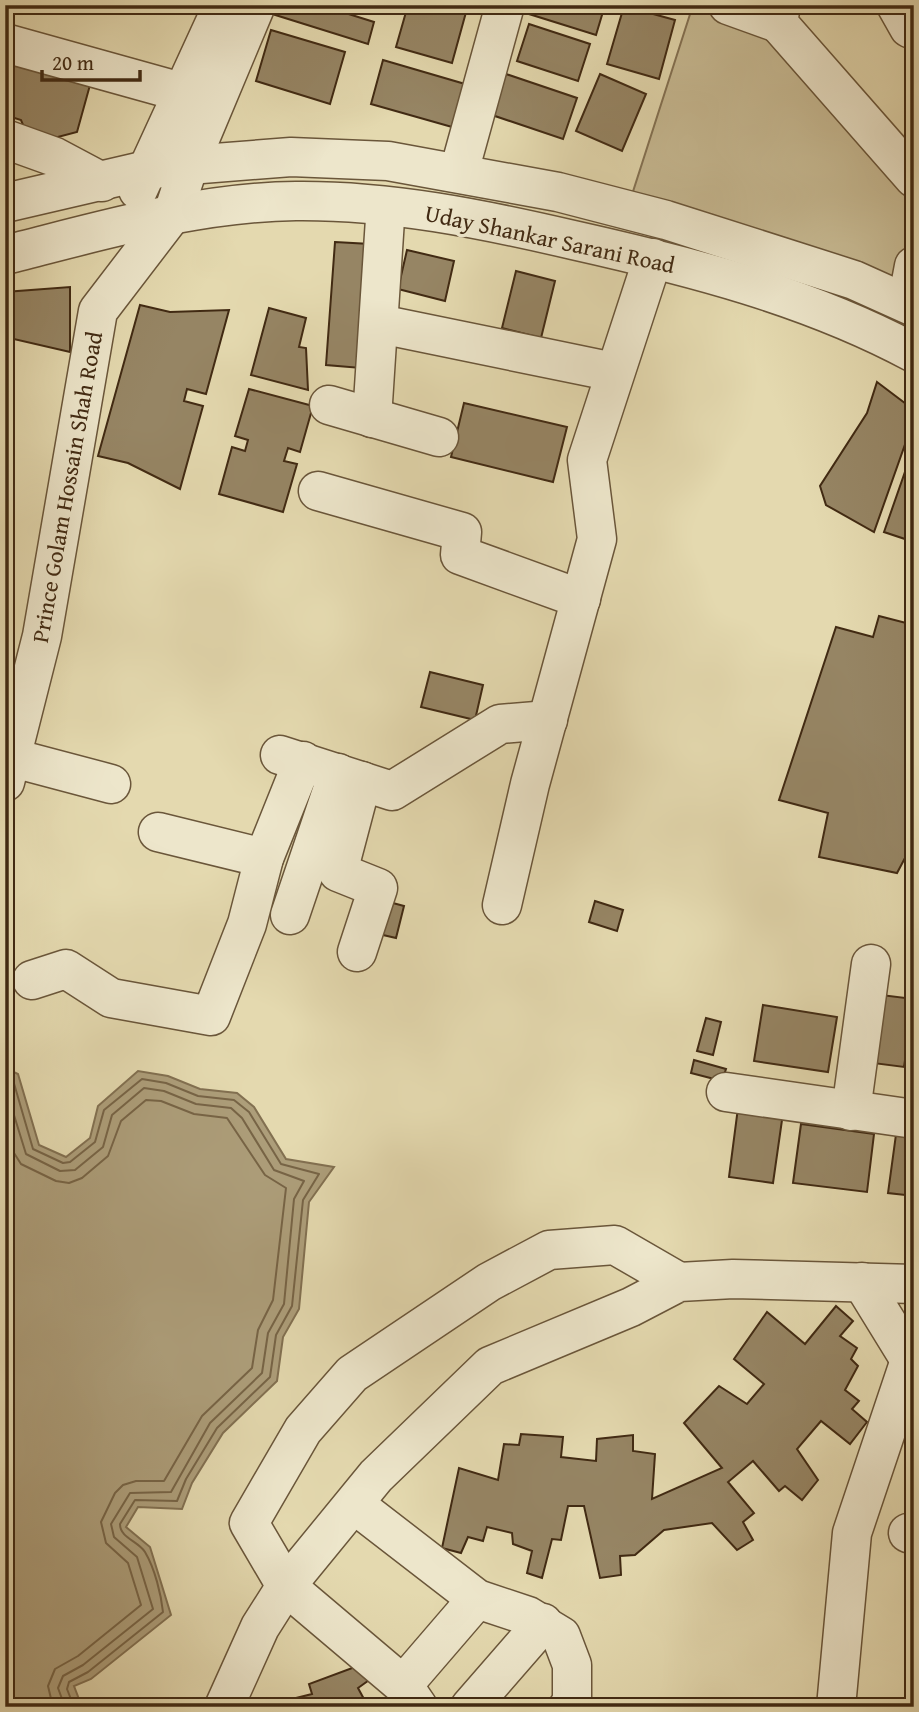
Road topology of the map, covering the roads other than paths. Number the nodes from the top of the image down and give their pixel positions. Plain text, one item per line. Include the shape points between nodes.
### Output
1 (223, 5) edge
2 (256, 5) edge
3 (505, 5) edge
4 (728, 5) edge
5 (896, 5) edge
6 (779, 14) edge
7 (914, 30) edge
8 (5, 43) edge
9 (181, 92) junction
10 (5, 139) edge
11 (189, 165) junction
12 (147, 170) junction
13 (459, 172) junction
14 (914, 178) edge
15 (102, 182) junction
16 (5, 203) edge
17 (383, 207) junction
18 (173, 213) junction
19 (122, 225) junction
20 (5, 255) edge
21 (653, 258) junction
22 (914, 266) edge
23 (910, 305) edge
24 (98, 311) junction
25 (380, 324) junction
26 (914, 353) edge
27 (614, 372) junction
28 (329, 405) dead end
29 (372, 418) junction
30 (439, 437) dead end
31 (318, 491) dead end
32 (581, 598) junction
33 (548, 720) junction
34 (320, 767) junction
35 (9, 770) edge
36 (111, 784) dead end
37 (158, 832) dead end
38 (264, 858) junction
39 (502, 905) dead end
40 (290, 915) dead end
41 (358, 952) dead end
42 (871, 964) dead end
43 (32, 980) dead end
44 (726, 1092) dead end
45 (851, 1111) junction
46 (914, 1119) edge
47 (679, 1282) junction
48 (862, 1282) junction
49 (914, 1284) edge
50 (912, 1360) edge
51 (354, 1503) junction
52 (286, 1586) junction
53 (477, 1598) junction
54 (543, 1623) junction
55 (411, 1696) edge
56 (224, 1707) edge
57 (470, 1707) edge
58 (568, 1707) edge
59 (836, 1707) edge

1 - 9 street
2 - 11 street, Prince Golam Hossain Shah Road
3 - 13 street
4 - 6 street
5 - 7 street
6 - 14 street
8 - 9 street
9 - 12 street
10 - 15 street via 55,157
11 - 12 street
11 - 13 street via 291,157 387,161
11 - 18 street, Prince Golam Hossain Shah Road
12 - 15 street
12 - 19 street
13 - 23 street via 558,192 734,240 854,280
15 - 16 street
17 - 18 street, Uday Shankar Sarani Road via 294,201
17 - 21 street, Uday Shankar Sarani Road via 454,214
17 - 25 street
18 - 19 street, Uday Shankar Sarani Road
18 - 24 street, Prince Golam Hossain Shah Road
19 - 20 street, Uday Shankar Sarani Road
19 - 24 street
21 - 26 street, Uday Shankar Sarani Road via 841,318
21 - 27 street
22 - 23 street
24 - 35 street, Prince Golam Hossain Shah Road via 42,636
25 - 27 street
25 - 29 street
27 - 32 street via 587,460 597,539
28 - 29 street
29 - 30 street
31 - 32 street via 462,532 460,555
32 - 33 street
33 - 34 street via 500,724 392,791
33 - 39 street
34 - 38 street
34 - 40 street
34 - 41 street via 338,872 378,888
35 - 36 street
37 - 38 street
38 - 43 street via 247,924 211,1016 111,998 66,969
42 - 45 street
44 - 45 street
45 - 46 street
47 - 48 street
47 - 51 street via 490,1366
47 - 52 street via 615,1245 549,1250 489,1282 352,1374 303,1430 249,1523
48 - 49 street
48 - 50 street
50 - 59 street via 852,1533
51 - 52 street
51 - 53 street
52 - 55 street
52 - 56 street via 260,1627
53 - 54 street
53 - 55 street
54 - 57 street
54 - 58 street via 562,1636 572,1665 572,1703

